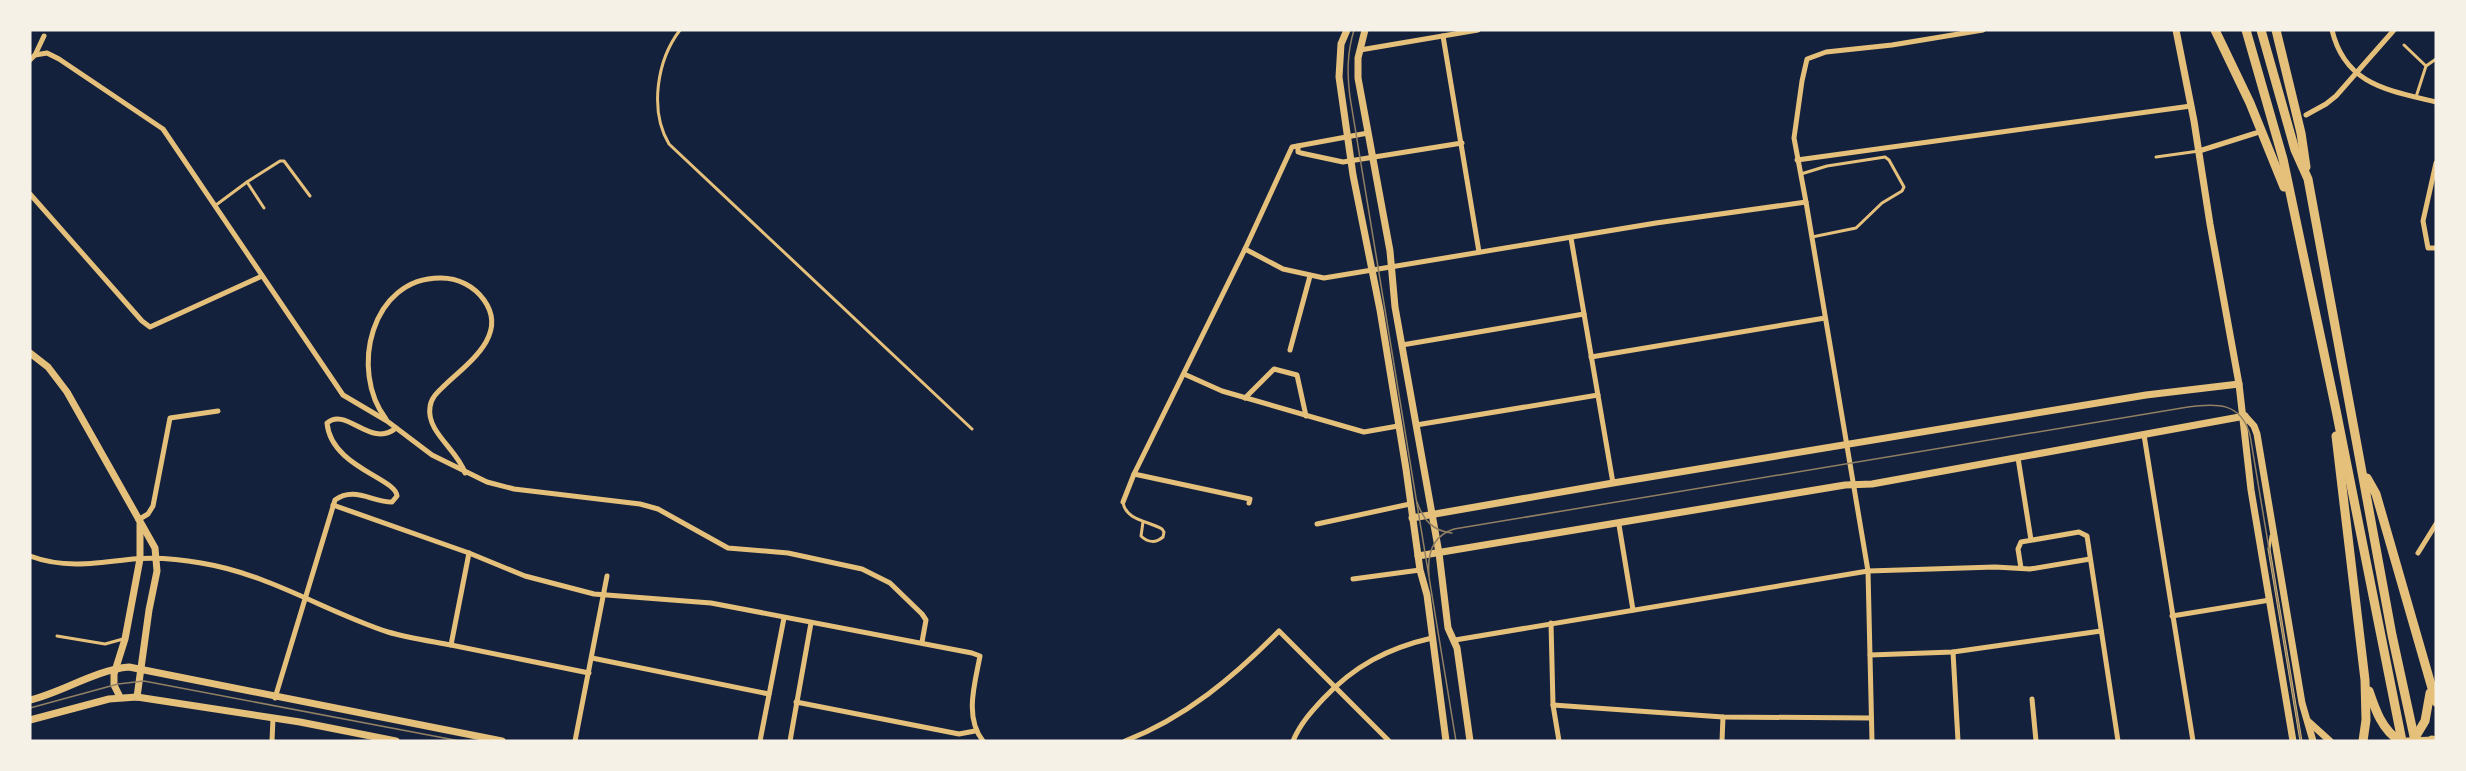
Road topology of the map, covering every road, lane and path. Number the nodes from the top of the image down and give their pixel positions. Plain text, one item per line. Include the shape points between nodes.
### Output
1 (680, 30) edge
2 (1347, 30) edge
3 (1365, 30) edge
4 (1478, 30) edge
5 (1983, 30) edge
6 (2176, 30) edge
7 (2215, 30) edge
8 (2246, 30) edge
9 (2261, 30) edge
10 (2276, 30) edge
11 (2332, 30) edge
12 (2394, 30) edge
13 (1967, 31) edge
14 (44, 36) dead end
15 (1443, 36) junction
16 (2404, 45) dead end
17 (1360, 50) junction
18 (35, 55) junction
19 (2436, 59) edge
20 (30, 60) edge
21 (2426, 66) junction
22 (2356, 73) junction
23 (2416, 97) junction
24 (2436, 102) edge
25 (2191, 106) junction
26 (2306, 115) dead end
27 (1368, 133) junction
28 (2256, 133) dead end
29 (1347, 136) junction
30 (1462, 143) junction
31 (1295, 147) junction
32 (2199, 151) junction
33 (1373, 157) junction
34 (2156, 157) dead end
35 (1797, 160) junction
36 (1351, 161) junction
37 (2436, 163) edge
38 (1801, 174) junction
39 (2308, 179) junction
40 (247, 182) junction
41 (30, 194) edge
42 (309, 196) dead end
43 (1806, 202) junction
44 (2292, 202) junction
45 (215, 206) junction
46 (264, 208) dead end
47 (1812, 237) junction
48 (1571, 238) junction
49 (2436, 248) edge
50 (1245, 249) junction
51 (1479, 252) junction
52 (1392, 266) junction
53 (1371, 271) junction
54 (262, 276) junction
55 (1310, 276) junction
56 (1584, 314) junction
57 (1825, 318) junction
58 (1402, 345) junction
59 (1290, 350) dead end
60 (30, 353) edge
61 (1591, 357) junction
62 (1184, 374) junction
63 (2240, 384) junction
64 (1598, 395) junction
65 (1245, 398) junction
66 (2336, 410) junction
67 (218, 411) dead end
68 (1306, 416) junction
69 (2242, 416) junction
70 (389, 423) junction
71 (1416, 425) junction
72 (1398, 426) junction
73 (396, 428) junction
74 (972, 429) dead end
75 (2144, 435) junction
76 (1847, 445) junction
77 (2018, 458) junction
78 (2363, 471) junction
79 (465, 473) junction
80 (1134, 474) junction
81 (1613, 483) junction
82 (1854, 485) junction
83 (1123, 502) joint
84 (1249, 503) dead end
85 (1410, 504) junction
86 (333, 505) junction
87 (1432, 515) junction
88 (1412, 518) junction
89 (139, 522) junction
90 (1143, 522) junction
91 (1317, 524) dead end
92 (2436, 524) edge
93 (1620, 525) junction
94 (2272, 531) junction
95 (2031, 540) junction
96 (2418, 552) dead end
97 (469, 553) junction
98 (1439, 553) junction
99 (30, 556) edge
100 (1418, 556) junction
101 (140, 559) junction
102 (157, 559) junction
103 (2090, 559) junction
104 (2021, 568) junction
105 (1420, 570) junction
106 (1868, 571) junction
107 (607, 576) dead end
108 (1353, 579) dead end
109 (603, 595) junction
110 (305, 596) junction
111 (2270, 600) junction
112 (1632, 610) junction
113 (2172, 616) junction
114 (784, 618) junction
115 (812, 623) junction
116 (1551, 623) junction
117 (2101, 631) junction
118 (57, 636) dead end
119 (1432, 638) junction
120 (125, 639) junction
121 (1455, 639) junction
122 (922, 642) junction
123 (451, 645) junction
124 (1953, 651) junction
125 (1870, 655) junction
126 (592, 658) junction
127 (116, 668) junction
128 (141, 669) junction
129 (589, 673) junction
130 (2365, 680) junction
131 (2430, 687) junction
132 (1335, 688) junction
133 (769, 694) junction
134 (120, 697) junction
135 (136, 697) junction
136 (275, 698) junction
137 (2032, 699) dead end
138 (30, 700) edge
139 (796, 702) junction
140 (2436, 702) edge
141 (1553, 705) junction
142 (1724, 717) junction
143 (273, 718) junction
144 (1872, 718) junction
145 (30, 720) edge
146 (2307, 720) junction
147 (975, 731) junction
148 (2433, 740) edge
149 (272, 741) edge
150 (396, 741) edge
151 (502, 741) edge
152 (575, 741) edge
153 (760, 741) edge
154 (790, 741) edge
155 (983, 741) edge
156 (1125, 741) edge
157 (1293, 741) edge
158 (1389, 741) edge
159 (1446, 741) edge
160 (1470, 741) edge
161 (1558, 741) edge
162 (1722, 741) edge
163 (1872, 741) edge
164 (1958, 741) edge
165 (2036, 741) edge
166 (2118, 741) edge
167 (2193, 741) edge
168 (2293, 741) edge
169 (2301, 741) edge
170 (2313, 741) edge
171 (2330, 741) edge
172 (2363, 741) edge
173 (2401, 741) edge
174 (2412, 741) edge

1 - 74 lane via 663,60 657,88 669,144
2 - 29 street via 1339,62
3 - 17 street
4 - 15 street
5 - 13 street
6 - 25 street
7 - 44 highway
8 - 44 highway
9 - 39 highway via 2295,150
10 - 39 highway
11 - 22 street via 2343,59
12 - 22 street
13 - 35 street via 1826,52 1808,59 1795,122
14 - 18 street
15 - 17 street
15 - 30 street
16 - 21 lane
17 - 27 street via 1357,68
18 - 20 street
18 - 45 street via 47,53 59,59 160,126
19 - 21 lane
21 - 23 lane
22 - 23 street via 2365,80
22 - 26 street via 2326,104
23 - 24 street
25 - 32 street
25 - 35 street
27 - 29 street
27 - 33 street
28 - 32 street
29 - 31 street
29 - 36 street
30 - 33 street
30 - 51 street
31 - 36 street via 1301,153
31 - 50 street
32 - 34 lane
32 - 63 street
33 - 36 street
33 - 52 street
35 - 38 street
36 - 53 street
37 - 49 street via 2423,221 2428,248
38 - 43 street
38 - 47 lane via 1885,157 1904,187 1856,228
39 - 78 highway
40 - 42 lane via 284,161
40 - 45 lane
40 - 46 lane
41 - 54 street via 150,327
43 - 47 street
43 - 48 street
44 - 66 highway
45 - 54 street
47 - 57 street
48 - 51 street
48 - 56 street
50 - 55 street via 1283,269
50 - 62 street
51 - 52 street
52 - 53 street
52 - 58 street
53 - 55 street via 1324,278
53 - 72 street
54 - 70 street via 343,395
55 - 59 street
56 - 58 street
56 - 61 street
57 - 61 street
57 - 76 street
58 - 71 street
60 - 89 street via 48,367 67,392
61 - 64 street
62 - 65 street
62 - 80 street
63 - 69 street
63 - 76 street via 2154,394
64 - 71 street
64 - 81 street
65 - 68 street
65 - 68 street via 1274,369 1286,369 1297,375
66 - 130 highway
66 - 173 highway
67 - 89 street via 170,418 153,506
68 - 72 street via 1364,432
69 - 75 street
69 - 94 street via 2257,434
69 - 111 street
70 - 73 street
70 - 79 street via 376,405 367,362 372,333 381,312 396,294 422,280 446,278 468,285 490,310 490,338 434,397 430,407 431,422 460,459
71 - 87 street
72 - 85 street
73 - 79 street
73 - 86 street via 378,434 341,419 327,423 330,438 350,462 397,492 392,502 350,494 341,496
75 - 77 street
75 - 113 street
76 - 81 street
76 - 82 street
77 - 82 street
77 - 95 street
78 - 131 highway via 2376,494
78 - 174 highway
79 - 122 street via 514,489 658,509 728,548 788,553 862,569 890,583 922,614 926,620
80 - 83 street
80 - 84 street via 1250,499
81 - 87 street
82 - 93 street
82 - 106 street
83 - 90 lane via 1128,513
85 - 88 street
85 - 91 street
86 - 97 street
86 - 110 street
87 - 88 street
87 - 98 street
88 - 100 street
89 - 101 street
89 - 102 street via 155,548
90 - 90 lane via 1162,529 1163,537 1153,542 1145,540
92 - 96 street
93 - 98 street
93 - 112 street
94 - 146 street
94 - 169 lane via 2269,549
95 - 103 street via 2084,533
95 - 104 street via 2018,545
97 - 109 street via 525,576
97 - 123 street
98 - 100 street
98 - 121 street via 1448,628
99 - 101 street via 74,565
100 - 105 street
101 - 102 street
101 - 120 street
102 - 110 street via 227,568
102 - 128 street
103 - 104 street
103 - 117 street
104 - 106 street
105 - 108 street
105 - 119 street
106 - 112 street
106 - 125 street
107 - 109 street
109 - 114 street via 711,603
109 - 126 street
110 - 123 street via 390,633
110 - 136 street
111 - 113 street
111 - 168 street
112 - 116 street
113 - 167 street
114 - 115 street
114 - 133 street
115 - 122 street
115 - 139 street
116 - 121 street
116 - 141 street
117 - 124 street
117 - 166 street
118 - 120 lane via 105,644
119 - 132 street via 1385,652 1353,670
119 - 159 street
120 - 127 street
121 - 160 street
122 - 147 street via 980,656 973,699
123 - 129 street
124 - 125 street
124 - 164 street
125 - 144 street
126 - 129 street
126 - 133 street
127 - 128 street
127 - 134 street via 114,685
127 - 138 street
128 - 135 street
128 - 136 street
129 - 152 street
130 - 172 highway
130 - 173 highway via 2375,710 2390,733
131 - 140 highway
131 - 174 highway via 2425,721
132 - 156 street via 1279,631 1194,705
132 - 157 street via 1302,723
132 - 158 street
133 - 153 street
134 - 135 street
134 - 145 street
135 - 143 street
136 - 151 street
137 - 165 street
139 - 147 street via 959,734
139 - 154 street
141 - 142 street
141 - 161 street
142 - 144 street
142 - 162 street
143 - 149 street
143 - 150 street
144 - 163 street
146 - 170 street
146 - 171 street
147 - 155 street
148 - 174 street

